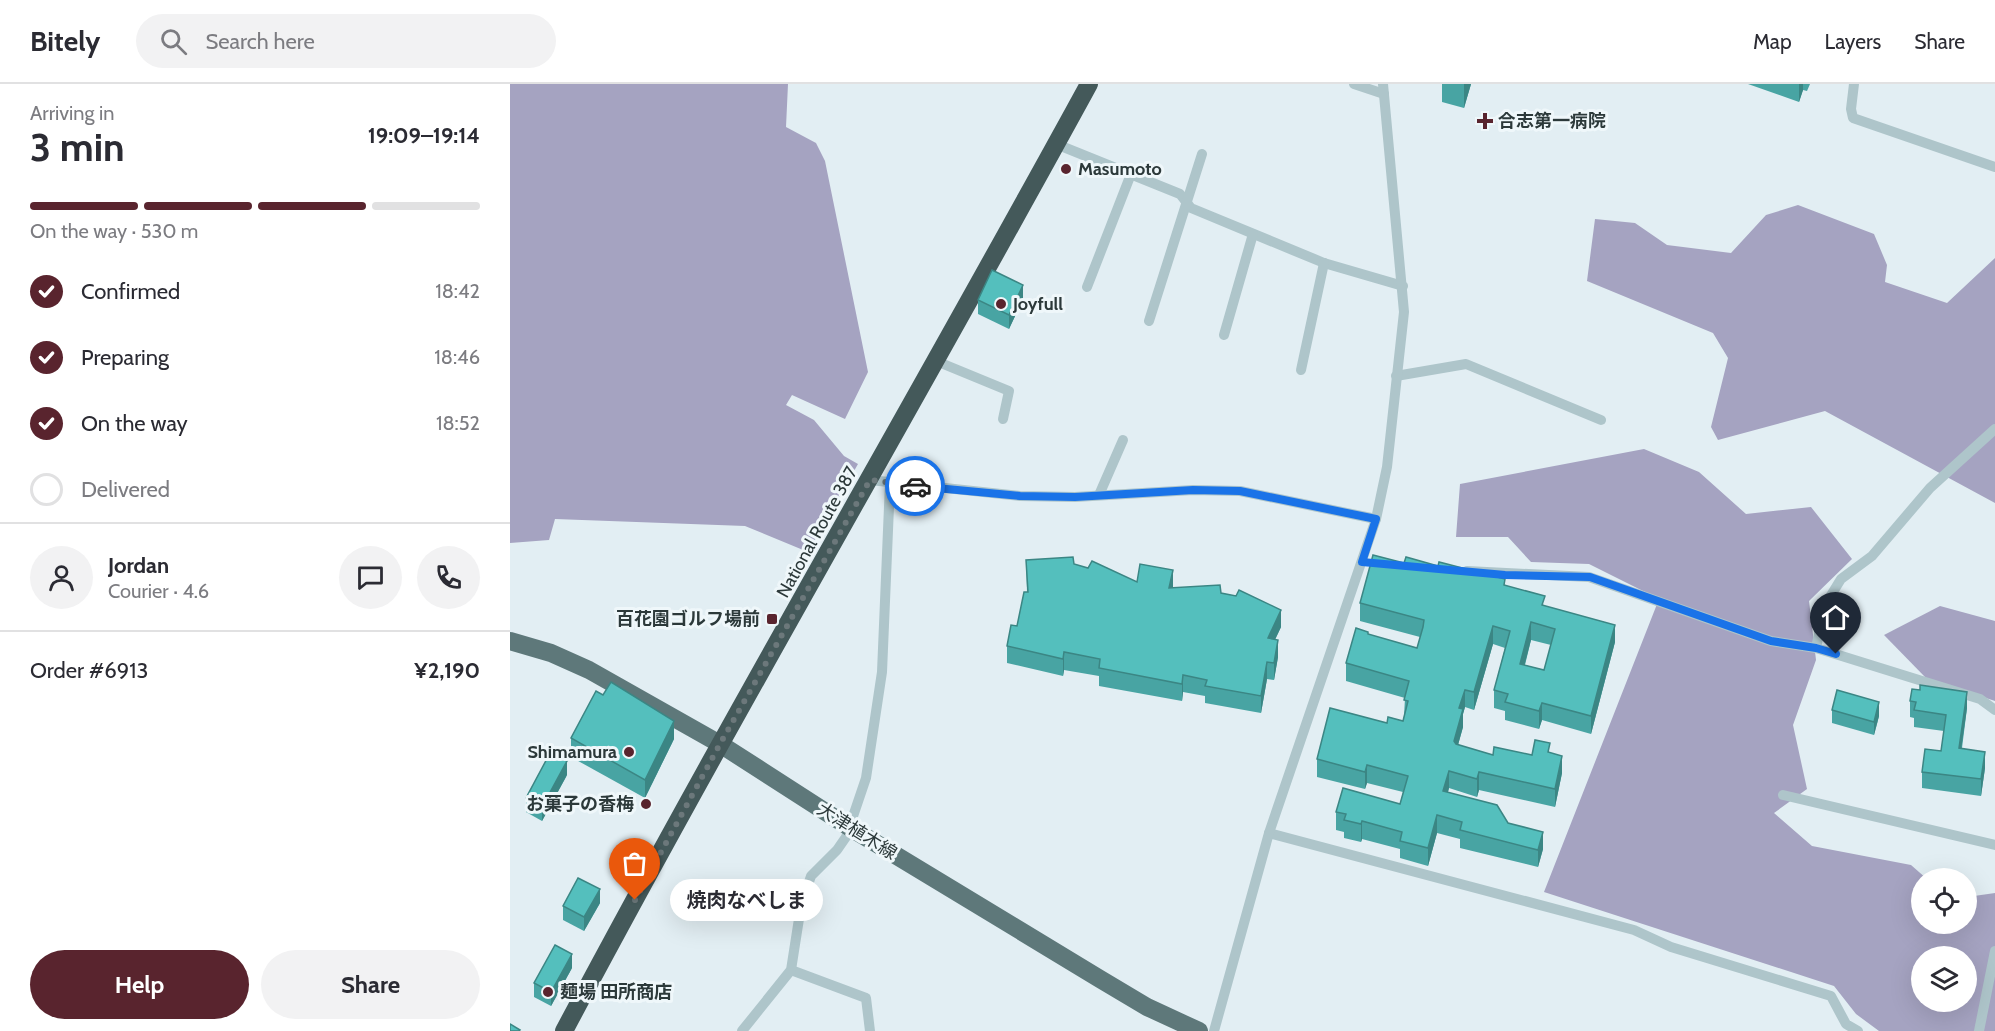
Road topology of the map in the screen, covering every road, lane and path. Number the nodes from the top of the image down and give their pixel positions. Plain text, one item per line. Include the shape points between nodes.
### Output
1 (1089, 84) edge
2 (1354, 84) edge
3 (1854, 84) edge
4 (1383, 89) edge
5 (1056, 144) junction
6 (1202, 154) dead end
7 (1995, 166) edge
8 (1131, 174) junction
9 (1187, 202) junction
10 (1253, 234) junction
11 (1324, 263) junction
12 (1403, 286) junction
13 (1087, 287) dead end
14 (1149, 321) dead end
15 (1224, 334) dead end
16 (936, 361) junction
17 (1300, 370) dead end
18 (1396, 376) junction
19 (1003, 419) dead end
20 (1601, 420) dead end
21 (1995, 429) edge
22 (1124, 440) dead end
23 (870, 480) junction
24 (890, 483) junction
25 (1099, 495) junction
26 (1376, 519) junction
27 (1362, 562) junction
28 (1374, 563) edge
29 (1457, 571) edge
30 (510, 641) edge
31 (1816, 648) junction
32 (1995, 711) edge
33 (720, 744) junction
34 (1783, 795) dead end
35 (849, 827) junction
36 (1269, 832) junction
37 (1995, 845) edge
38 (1995, 951) edge
39 (791, 969) junction
40 (564, 1031) edge
41 (742, 1031) edge
42 (870, 1031) edge
43 (1199, 1031) edge
44 (1214, 1031) edge
45 (1858, 1031) edge
46 (1979, 1031) edge

1 - 5 highway, National Route 387
2 - 4 street
3 - 7 street via 1853,118
4 - 12 street
5 - 8 street
5 - 16 highway, National Route 387
6 - 9 street
8 - 9 street via 1180,194
8 - 13 street
9 - 10 street via 1191,208
9 - 14 street
10 - 11 street
10 - 15 street
11 - 12 street
11 - 17 street
12 - 18 street via 1404,312
16 - 19 street via 1009,391
16 - 23 highway, National Route 387
18 - 20 street via 1466,364
18 - 26 street via 1387,467
21 - 31 street via 1930,488 1872,556 1841,579 1825,605
22 - 25 street
23 - 24 street
23 - 33 highway, National Route 387
24 - 25 street via 1020,496
24 - 35 street via 882,672 866,778
25 - 26 street via 1240,491
26 - 27 street
27 - 28 street
27 - 36 street
29 - 31 street via 1590,577 1771,641
30 - 33 main road, 大津植木線 via 589,669
31 - 32 street via 1980,699
33 - 35 main road, 大津植木線
33 - 40 highway, National Route 387
34 - 37 street
35 - 39 street via 837,850 811,876 801,906
35 - 43 main road, 大津植木線 via 1110,985
36 - 44 street
36 - 45 street via 1634,930 1671,946 1831,996 1846,1024
38 - 46 street
39 - 41 street
39 - 42 street via 866,998

